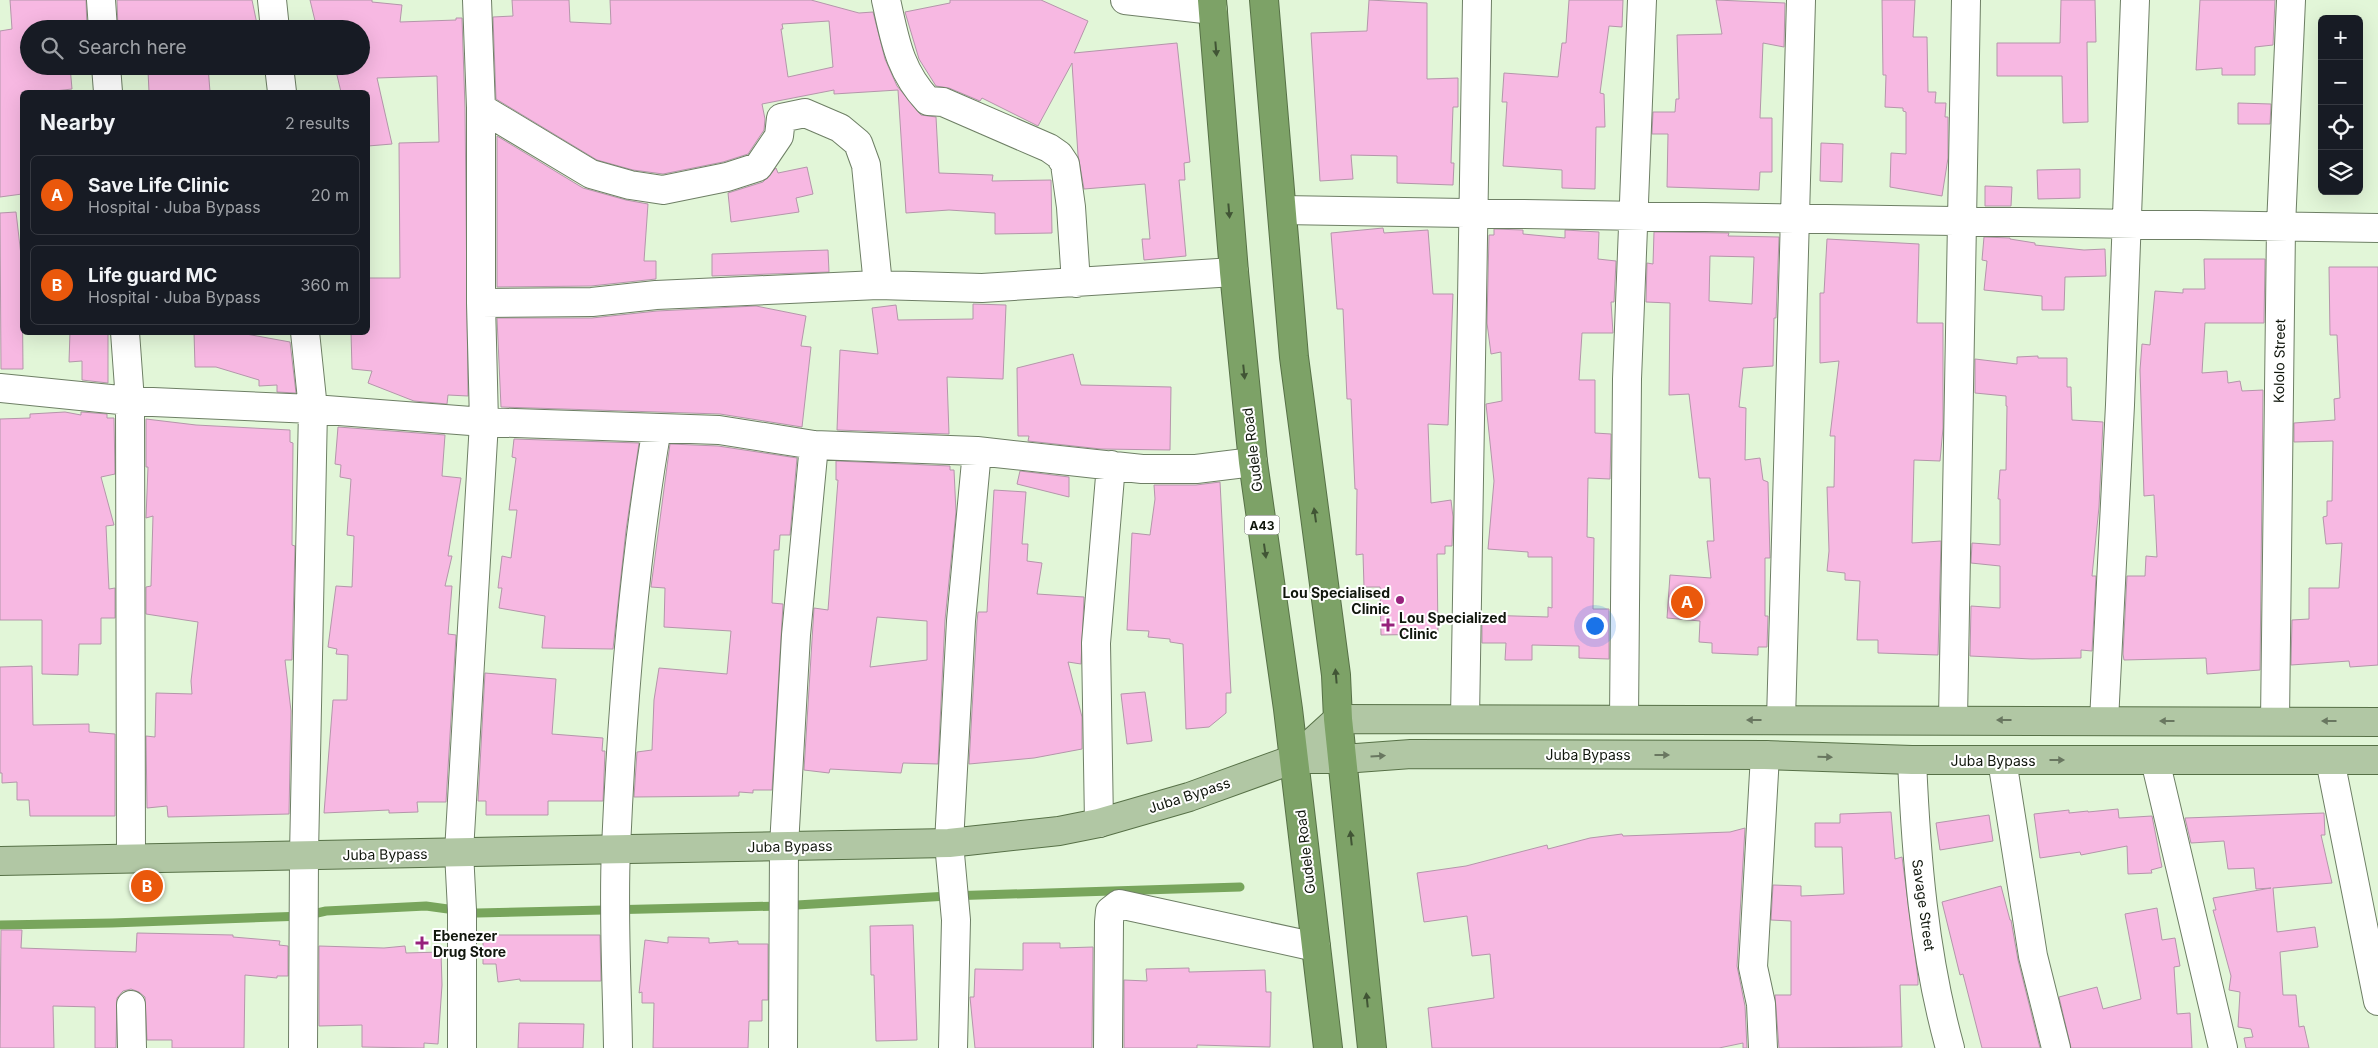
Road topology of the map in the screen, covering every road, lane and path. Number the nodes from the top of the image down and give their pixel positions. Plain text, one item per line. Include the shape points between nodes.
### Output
1 (101, 0) edge
2 (272, 0) edge
3 (477, 0) edge
4 (886, 0) edge
5 (1125, 0) edge
6 (1264, 0) edge
7 (1477, 0) edge
8 (1642, 0) edge
9 (1801, 0) edge
10 (1966, 0) edge
11 (2135, 0) edge
12 (2291, 0) edge
13 (1212, 5) edge
14 (102, 20) edge
15 (274, 20) edge
16 (107, 75) edge
17 (280, 75) edge
18 (108, 90) edge
19 (282, 90) edge
20 (481, 108) junction
21 (1282, 210) junction
22 (1473, 213) junction
23 (1633, 216) junction
24 (1794, 218) junction
25 (1962, 221) junction
26 (2125, 224) junction
27 (2281, 226) junction
28 (2378, 228) edge
29 (1234, 272) junction
30 (1076, 283) junction
31 (878, 285) junction
32 (481, 303) junction
33 (126, 335) edge
34 (305, 335) edge
35 (0, 388) edge
36 (130, 401) junction
37 (312, 409) junction
38 (484, 422) junction
39 (657, 428) junction
40 (814, 445) junction
41 (977, 451) junction
42 (1253, 462) junction
43 (1111, 465) junction
44 (1338, 719) junction
45 (1464, 719) junction
46 (1624, 720) junction
47 (1781, 720) junction
48 (1953, 720) junction
49 (2104, 721) junction
50 (2275, 721) junction
51 (2378, 722) edge
52 (1765, 755) junction
53 (1294, 759) junction
54 (1343, 759) junction
55 (1912, 760) junction
56 (2002, 760) junction
57 (2155, 760) junction
58 (2330, 760) junction
59 (2378, 760) edge
60 (1098, 823) junction
61 (949, 843) junction
62 (784, 846) junction
63 (616, 849) junction
64 (459, 852) junction
65 (304, 855) junction
66 (131, 858) junction
67 (0, 861) edge
68 (1316, 947) junction
69 (2378, 1001) edge
70 (131, 1005) dead end
71 (132, 1048) edge
72 (303, 1048) edge
73 (462, 1048) edge
74 (618, 1048) edge
75 (783, 1048) edge
76 (953, 1048) edge
77 (1108, 1048) edge
78 (1328, 1048) edge
79 (1372, 1048) edge
80 (1764, 1048) edge
81 (1950, 1048) edge
82 (2056, 1048) edge
83 (2223, 1048) edge

1 - 14 street
2 - 15 street
3 - 20 street
4 - 30 street via 905,71 928,101 943,102 1060,155 1065,164 1071,207
5 - 13 street
6 - 21 highway
7 - 22 street
8 - 23 street
9 - 24 street
10 - 25 street
11 - 26 street
12 - 27 street, Kololo Street
13 -> 29 highway, Gudele Road / A43
16 - 18 street
17 - 19 street
20 - 31 street via 591,174 663,190 758,167 779,136 781,118 805,113 840,128 858,142 866,165
20 - 32 street
21 - 22 street
44 -> 21 highway via 1336,675 1294,357
22 - 23 street
22 - 45 street
23 - 24 street
23 - 46 street via 1627,379
24 - 25 street
24 - 47 street
25 - 26 street
25 - 48 street
26 - 27 street
26 - 49 street via 2120,405
27 - 28 street
27 - 50 street, Kololo Street
29 - 30 street
29 -> 42 highway, Gudele Road / A43
30 - 31 street via 982,288
31 - 32 street via 656,295 592,302
32 - 38 street
33 - 36 street
34 - 37 street
35 - 36 street
36 - 37 street
36 - 66 street
37 - 38 street
37 - 65 street
38 - 39 street
38 - 64 street
39 - 40 street via 719,430
39 - 63 street via 630,631
40 - 41 street
40 - 62 street via 796,634
41 - 43 street
41 - 61 street via 961,620
42 - 43 street via 1196,469 1142,469
42 -> 53 highway, Gudele Road / A43
43 - 60 street via 1096,643
44 - 45 main road
44 - 53 main road
44 - 54 highway
45 - 46 main road
47 -> 46 main road
47 - 48 main road
49 -> 48 main road
50 -> 49 main road
51 -> 50 main road
54 -> 52 main road, Juba Bypass via 1411,754
52 -> 55 main road, Juba Bypass
52 - 80 street via 1753,967 1761,1004
53 - 54 main road, Juba Bypass
53 - 60 main road, Juba Bypass via 1189,797
53 - 68 highway, Gudele Road / A43
79 -> 54 highway
55 - 56 main road, Juba Bypass
55 - 81 street, Savage Street via 1916,853 1940,1011
56 -> 57 main road, Juba Bypass
56 - 82 street via 2033,956
57 - 58 main road, Juba Bypass
57 - 83 street
58 - 59 main road, Juba Bypass
58 - 69 street
60 - 61 main road, Juba Bypass via 1059,831
61 - 62 main road, Juba Bypass
61 - 76 street via 956,920
62 - 63 main road, Juba Bypass
62 - 75 street
63 - 64 main road, Juba Bypass
63 - 74 street
64 - 65 main road, Juba Bypass
64 - 73 street
65 - 66 main road, Juba Bypass
65 - 72 street
66 - 67 main road, Juba Bypass
68 - 77 street via 1119,904 1110,911 1109,922
68 - 78 highway, Gudele Road / A43
70 - 71 street

